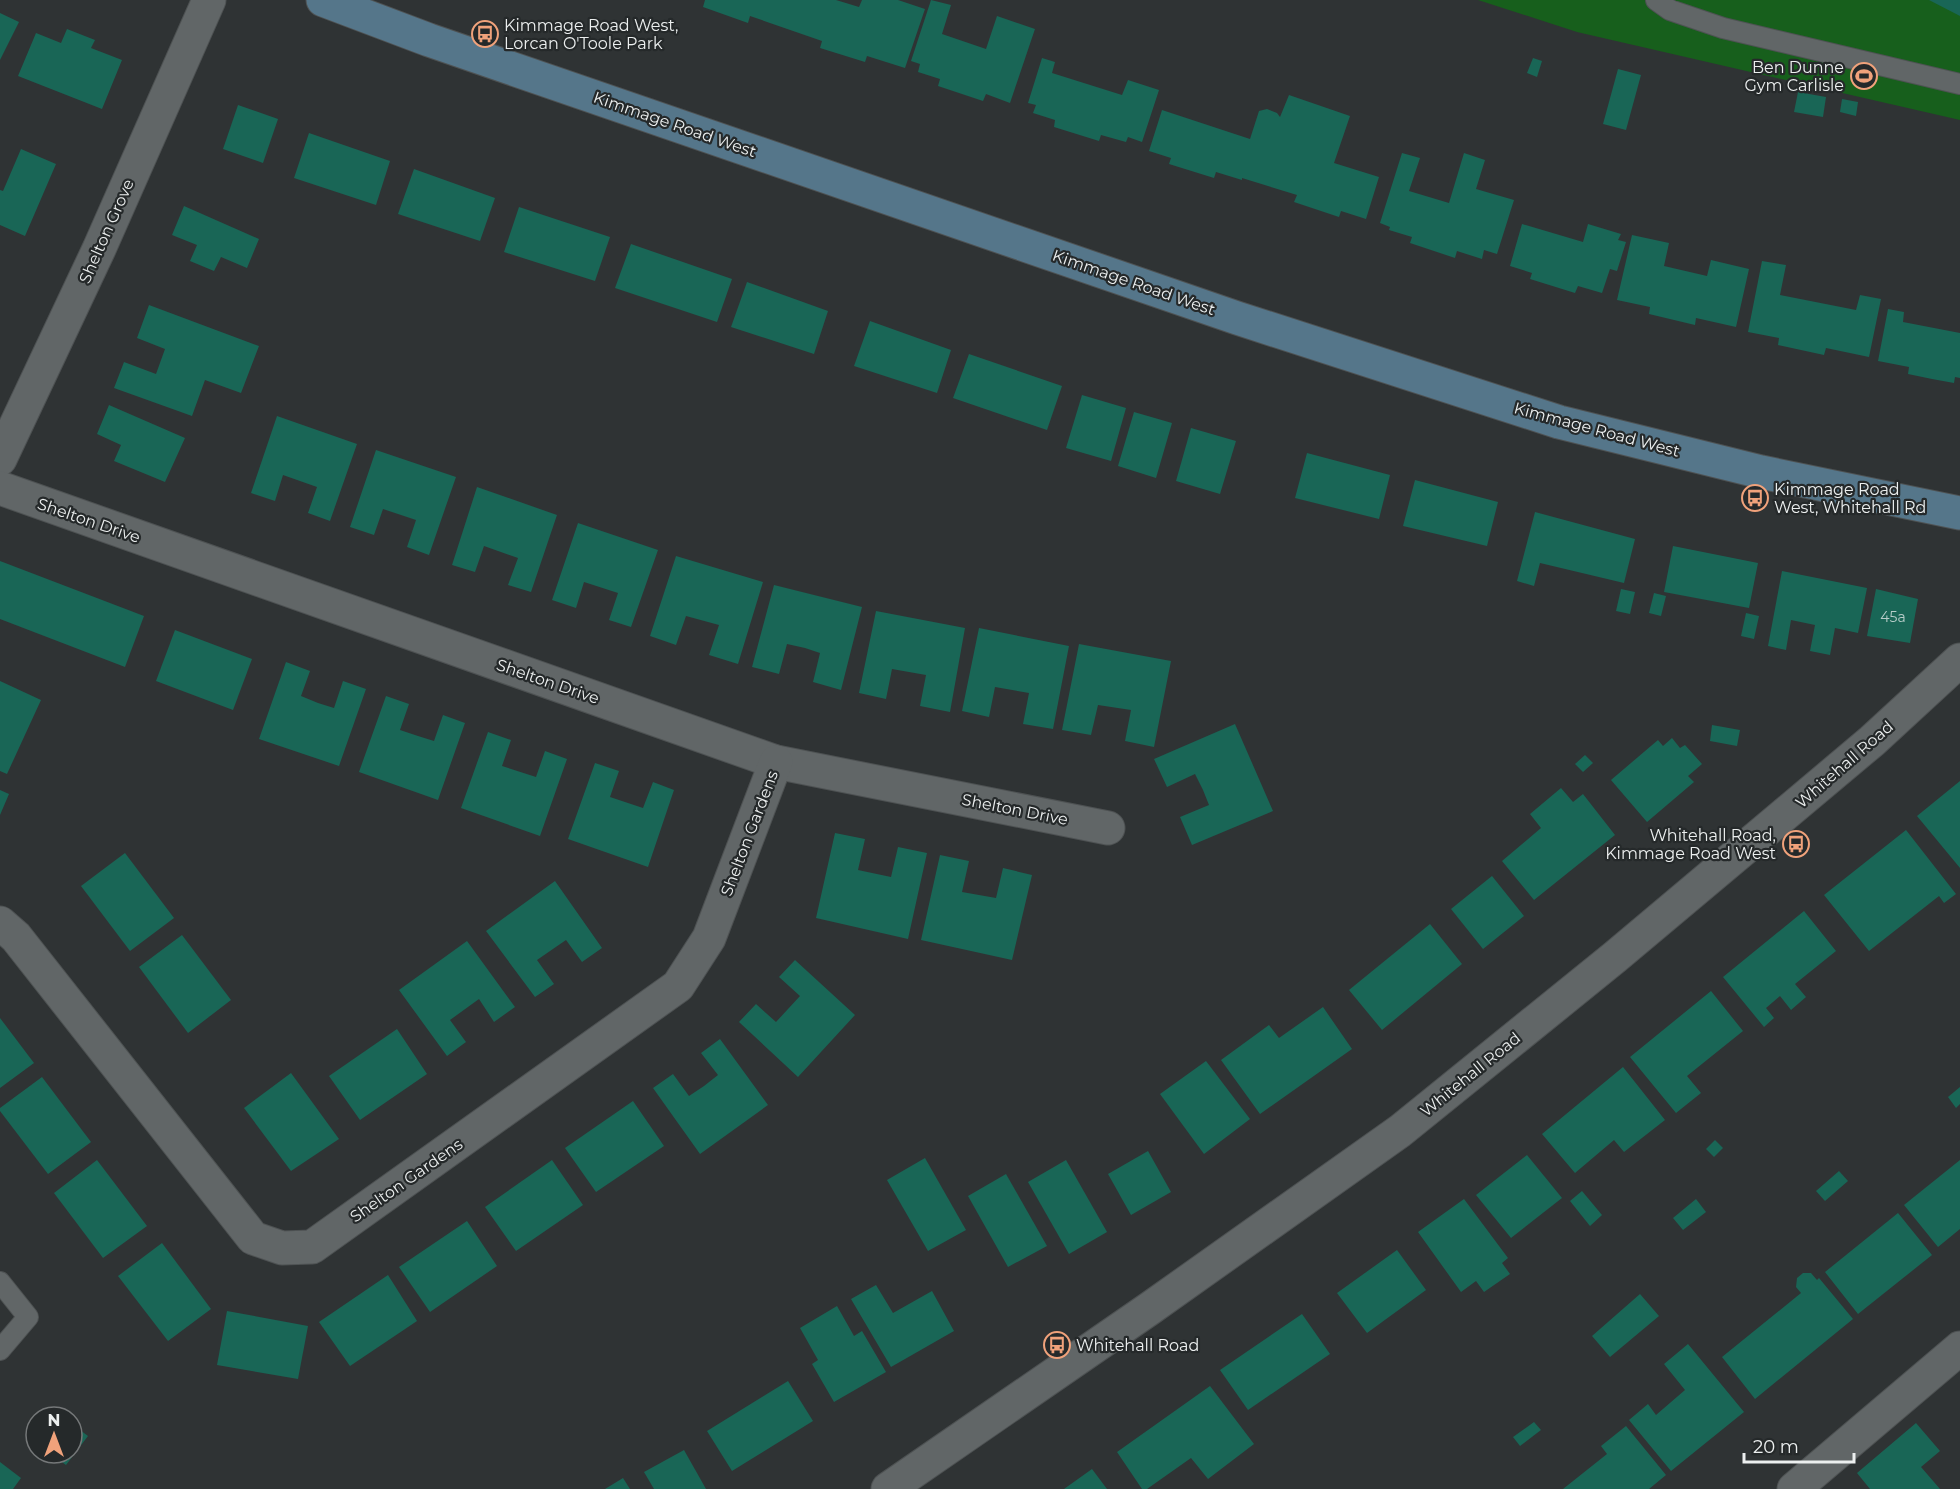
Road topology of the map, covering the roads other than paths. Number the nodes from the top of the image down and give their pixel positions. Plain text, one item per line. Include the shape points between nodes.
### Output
1 (209, 0) edge
2 (323, 0) edge
3 (1656, 0) edge
4 (1960, 84) edge
5 (0, 459) edge
6 (0, 488) edge
7 (1960, 513) edge
8 (1960, 660) edge
9 (776, 762) junction
10 (1108, 828) dead end
11 (0, 923) edge
12 (0, 1282) edge
13 (1960, 1348) edge
14 (0, 1350) edge
15 (888, 1489) edge
16 (1794, 1489) edge

1 - 5 street, Shelton Grove via 99,249
2 - 7 main road, Kimmage Road West via 1237,318 1559,422 1761,472
3 - 4 lane via 1670,10 1723,28
6 - 9 street, Shelton Drive
8 - 15 street, Whitehall Road via 1863,749 1606,965 1400,1131
9 - 10 street, Shelton Drive
9 - 11 street, Shelton Gardens via 709,938 678,986 312,1247 282,1248 253,1238 24,946
12 - 14 lane via 28,1317
13 - 16 street

